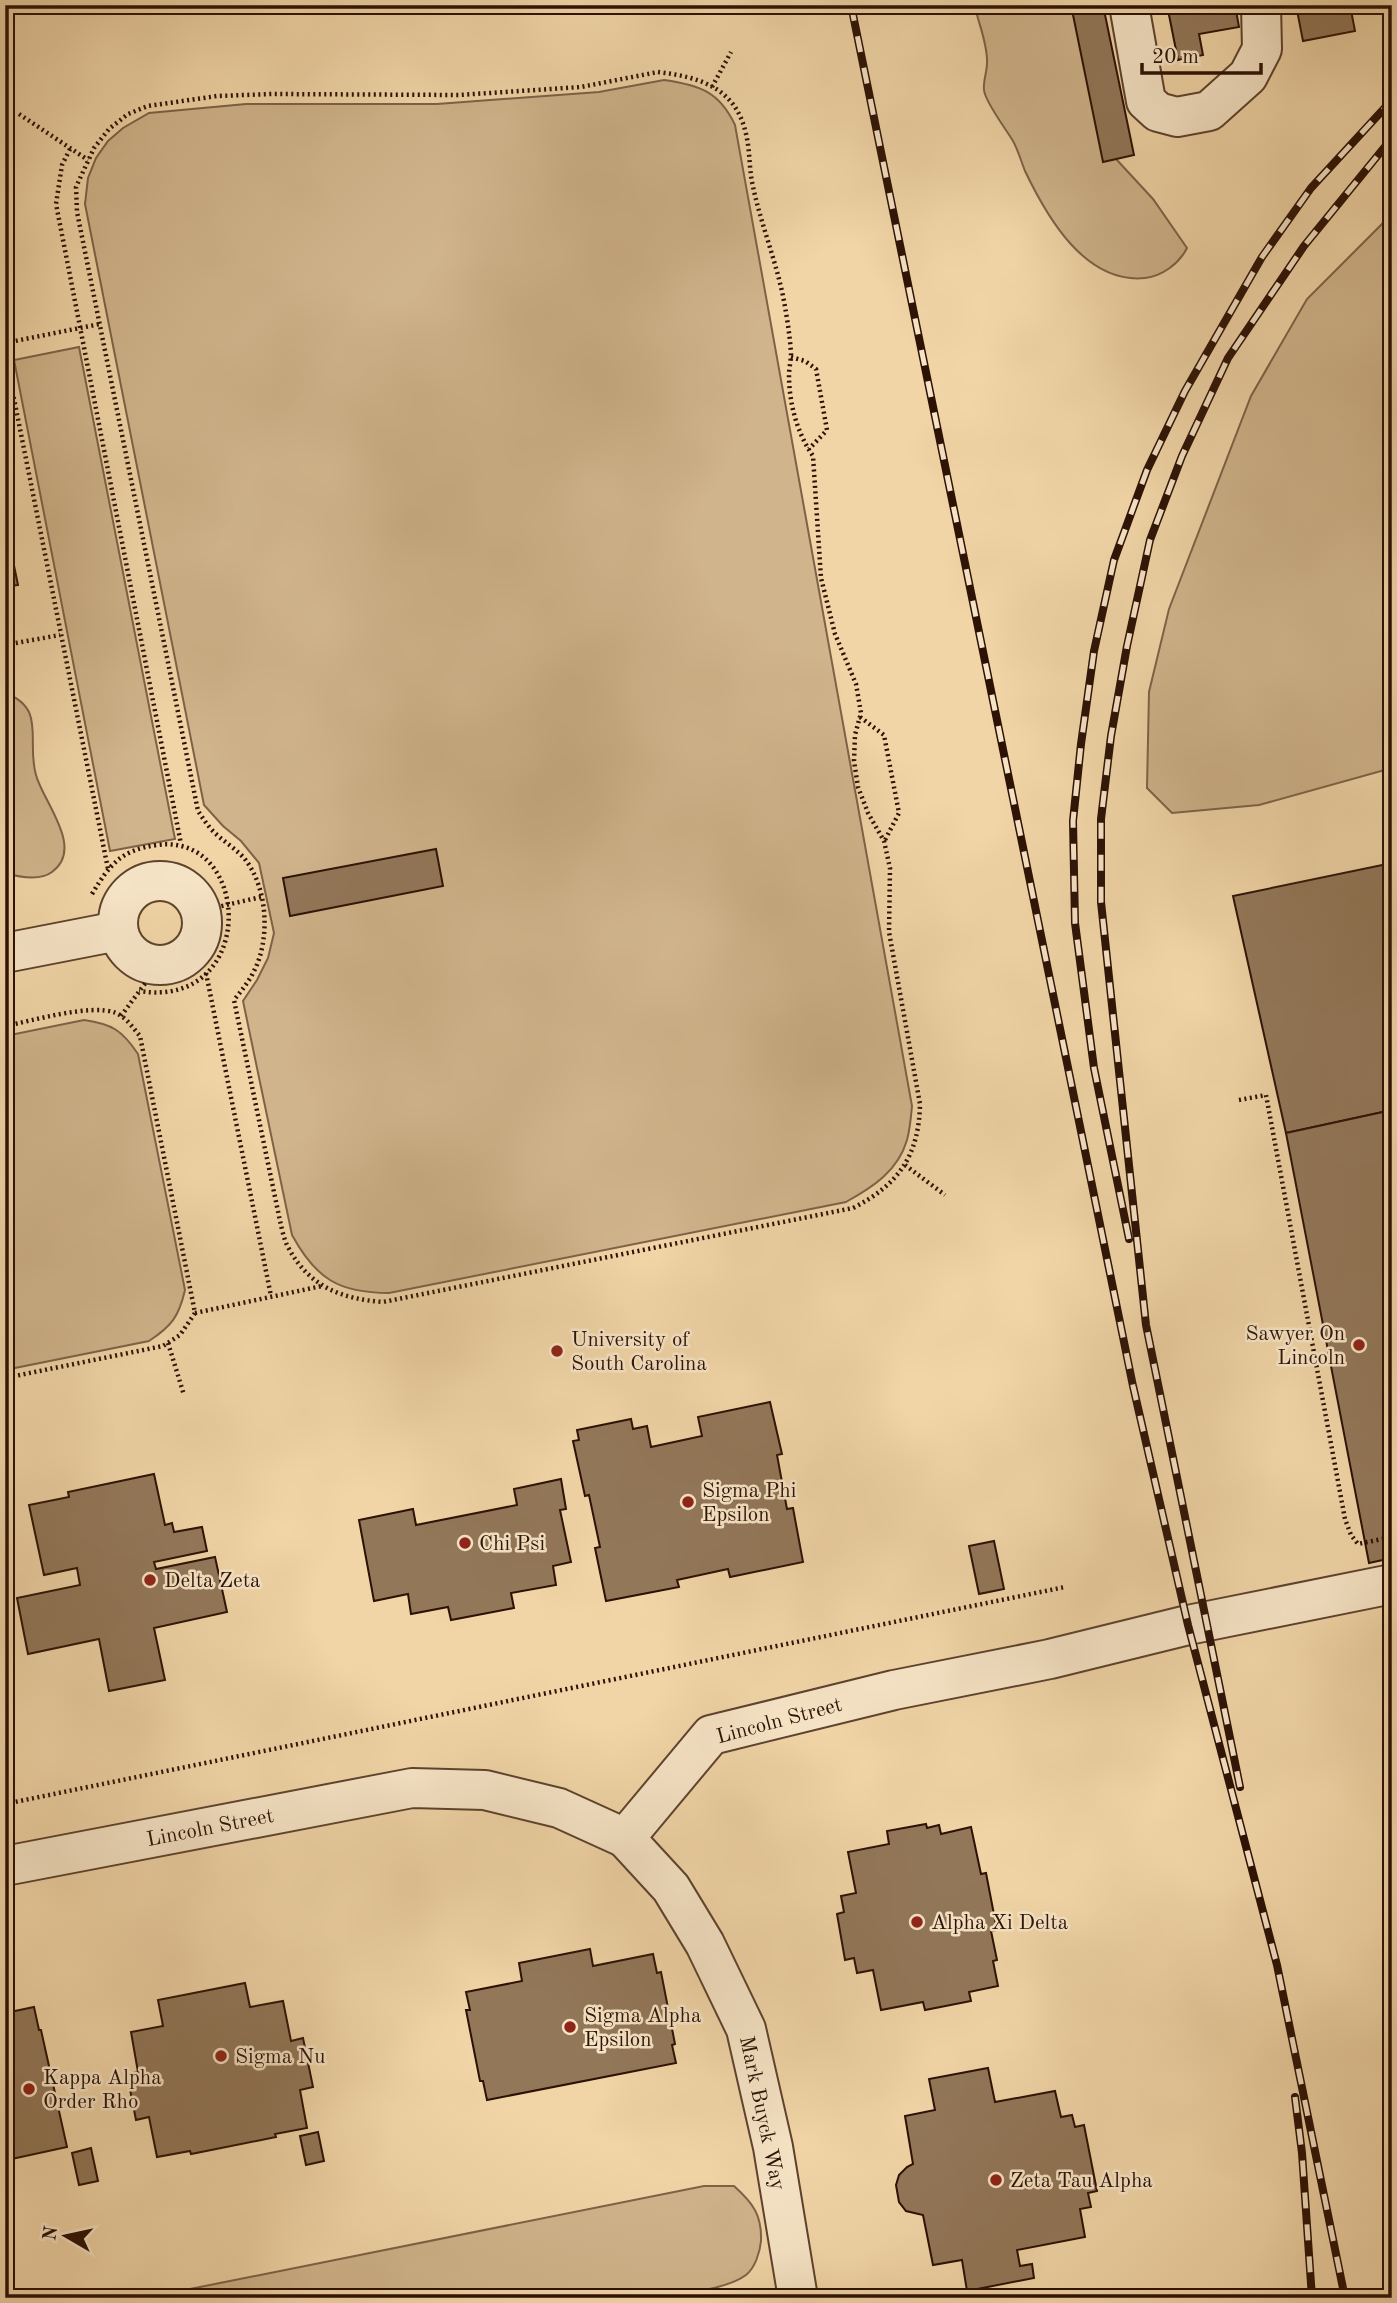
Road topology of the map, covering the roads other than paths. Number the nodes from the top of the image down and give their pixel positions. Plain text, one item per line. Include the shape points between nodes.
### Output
1 (1129, 5) edge
2 (1261, 5) edge
3 (118, 932) junction
4 (5, 953) edge
5 (1392, 1584) edge
6 (625, 1838) junction
7 (5, 1866) edge
8 (798, 2298) edge

1 - 2 street via 1146,100 1158,112 1177,117 1209,111 1248,76 1262,49
3 - 3 street via 122,903 144,883 172,882 214,908 192,951 149,978 143,962 131,955
3 - 4 street
5 - 6 street, Lincoln Street via 894,1690 711,1735
6 - 7 street, Lincoln Street via 559,1808 485,1790 412,1788
6 - 8 street, Mark Buyck Way via 671,1888 705,1944 746,2029 773,2147

